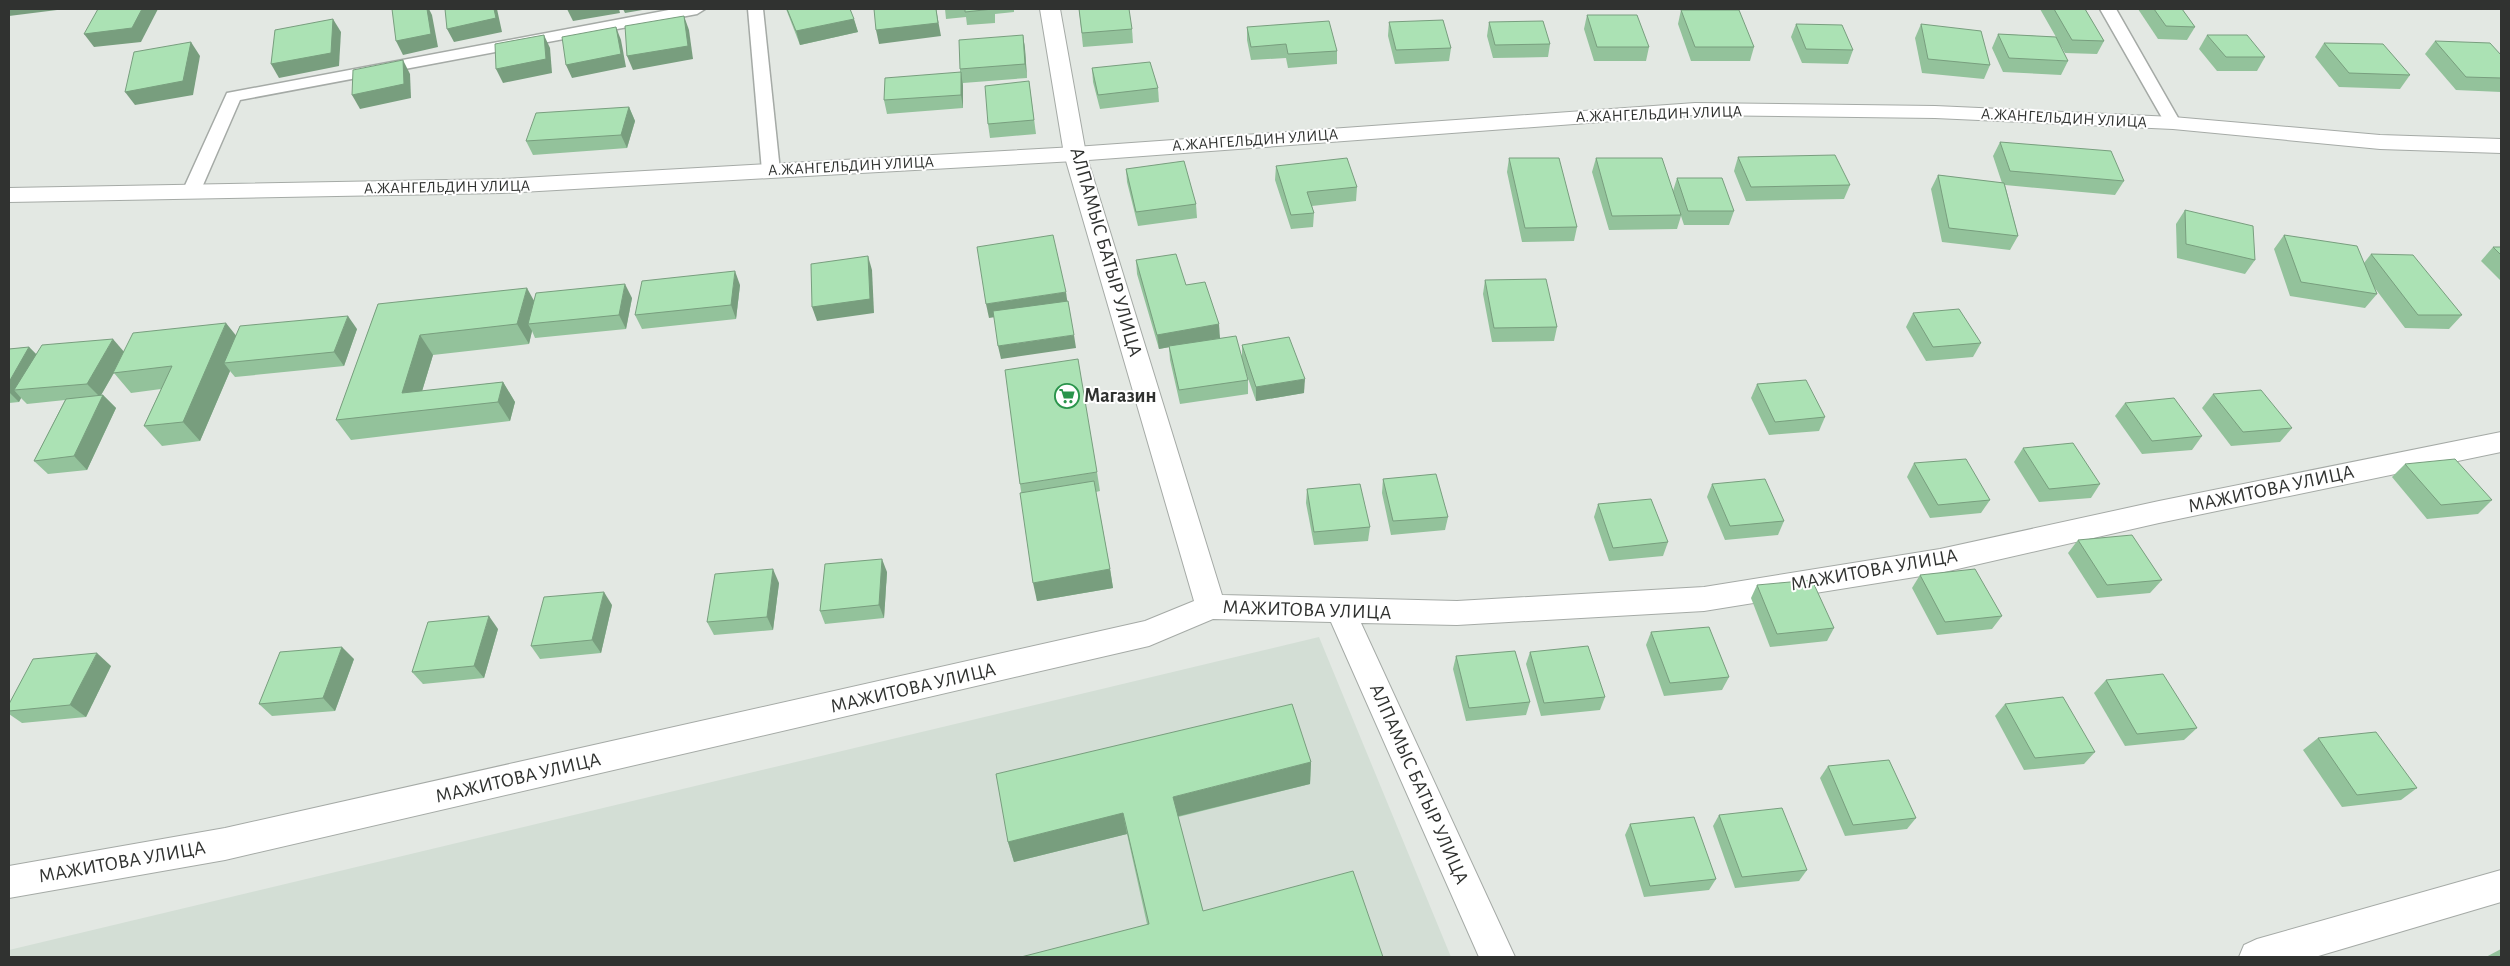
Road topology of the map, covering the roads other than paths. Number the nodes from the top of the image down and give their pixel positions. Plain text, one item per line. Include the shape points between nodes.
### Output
1 (697, 9) edge
2 (755, 9) edge
3 (1050, 9) edge
4 (2108, 9) edge
5 (2173, 123) junction
6 (2501, 146) edge
7 (1075, 154) junction
8 (771, 171) junction
9 (191, 192) junction
10 (9, 195) edge
11 (2501, 442) edge
12 (1210, 608) junction
13 (1341, 612) junction
14 (9, 882) edge
15 (2501, 886) edge
16 (1497, 957) edge
17 (2257, 957) edge

1 - 9 lane via 233,96
2 - 8 lane
3 - 7 street, АЛПАМЫС БАТЫР УЛИЦА
4 - 5 lane
5 - 6 street, А.ЖАНГЕЛЬДИН УЛИЦА via 2380,142
5 - 7 street, А.ЖАНГЕЛЬДИН УЛИЦА via 1936,112 1695,109
7 - 8 street, А.ЖАНГЕЛЬДИН УЛИЦА
7 - 12 street, АЛПАМЫС БАТЫР УЛИЦА
8 - 9 street, А.ЖАНГЕЛЬДИН УЛИЦА via 502,186
9 - 10 street, А.ЖАНГЕЛЬДИН УЛИЦА
11 - 13 street, МАЖИТОВА УЛИЦА via 1940,560 1704,599 1457,613
12 - 13 street, МАЖИТОВА УЛИЦА
12 - 14 street, МАЖИТОВА УЛИЦА via 1149,634 225,844
13 - 16 street, АЛПАМЫС БАТЫР УЛИЦА
15 - 17 street

